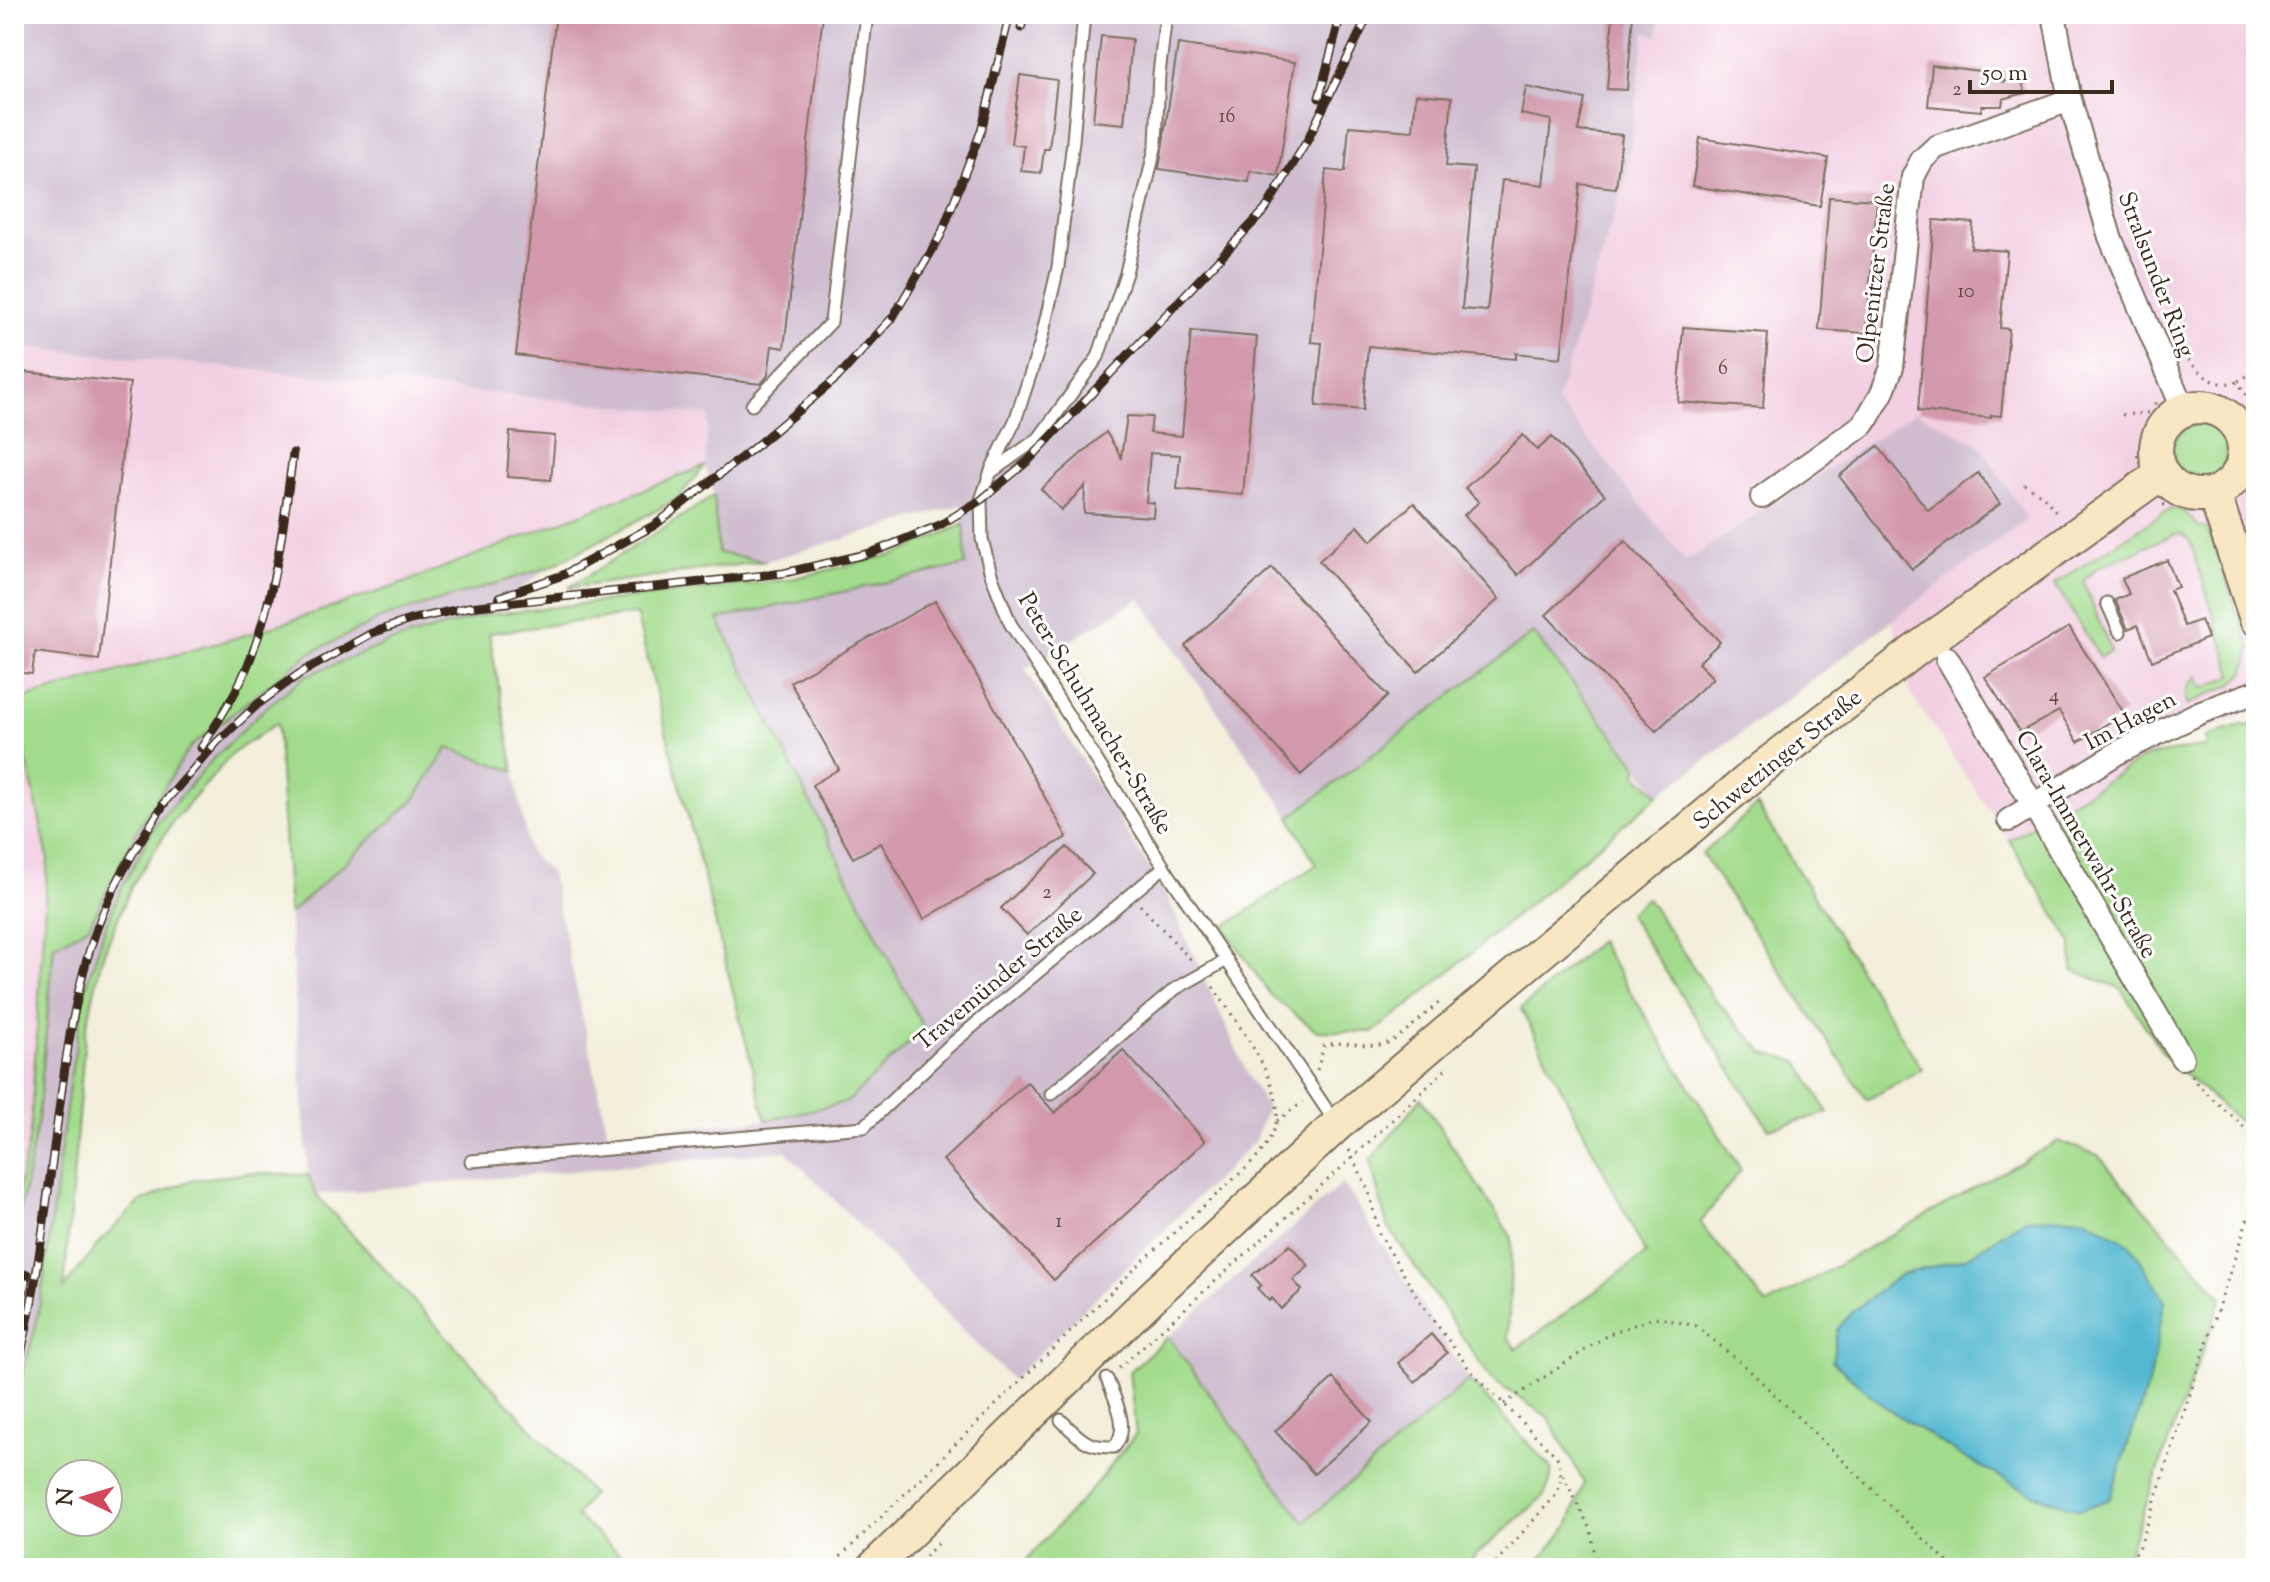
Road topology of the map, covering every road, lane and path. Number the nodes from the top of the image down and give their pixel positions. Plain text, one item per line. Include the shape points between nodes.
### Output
1 (867, 14) edge
2 (1084, 14) edge
3 (1166, 14) edge
4 (2054, 14) edge
5 (2070, 100) junction
6 (2249, 313) dead end
7 (2183, 353) dead end
8 (2256, 371) edge
9 (2238, 382) junction
10 (752, 405) dead end
11 (2169, 411) junction
12 (2122, 415) dead end
13 (2250, 418) edge
14 (990, 473) junction
15 (2162, 473) junction
16 (2024, 484) dead end
17 (2214, 493) junction
18 (1762, 497) dead end
19 (2059, 515) dead end
20 (2107, 603) dead end
21 (2256, 619) edge
22 (2120, 632) dead end
23 (1947, 658) dead end
24 (2256, 692) edge
25 (2034, 805) junction
26 (2009, 820) dead end
27 (1164, 867) junction
28 (1131, 894) junction
29 (1227, 960) junction
30 (1203, 972) junction
31 (2182, 1058) joint
32 (1451, 1064) dead end
33 (1051, 1094) dead end
34 (1337, 1125) junction
35 (2256, 1138) edge
36 (1352, 1158) junction
37 (471, 1161) dead end
38 (2256, 1193) edge
39 (1107, 1379) joint
40 (1504, 1404) junction
41 (1061, 1420) dead end
42 (1562, 1473) junction
43 (943, 1538) dead end
44 (829, 1568) edge
45 (873, 1568) edge
46 (914, 1568) edge
47 (1491, 1568) edge
48 (1597, 1568) edge
49 (1954, 1568) edge
50 (2127, 1568) edge

1 - 10 lane via 831,322
2 - 14 lane, Peter-Schuhmacher-Straße via 1058,267 1015,421
3 - 14 lane via 1156,144 1126,273 1098,357 1039,438
4 - 5 street, Stralsunder Ring
5 - 11 street, Stralsunder Ring
5 - 18 street, Olpenitzer Straße via 1936,147 1922,160 1913,177 1892,367 1882,393 1864,424
6 - 8 path via 2250,358
7 - 9 path via 2201,375 2215,382
8 - 9 path
9 - 13 path
11 - 12 path
11 - 13 main road via 2212,409 2227,417
11 - 15 main road via 2158,440
13 - 17 main road via 2243,463 2229,484
14 - 27 lane, Peter-Schuhmacher-Straße via 981,500 982,539 1010,623
15 - 17 main road via 2189,493
15 - 34 main road, Schwetzinger Straße via 1762,768
16 - 19 path
17 - 21 main road
20 - 22 lane
23 - 25 street, Clara-Immerwahr-Straße
24 - 25 street, Im Hagen via 2119,752
25 - 26 street, Im Hagen
25 - 31 street, Clara-Immerwahr-Straße
27 - 28 lane, Travemünder Straße
27 - 29 lane, Peter-Schuhmacher-Straße
28 - 30 path
28 - 37 lane, Travemünder Straße via 948,1047 864,1127
29 - 30 lane
29 - 34 lane, Peter-Schuhmacher-Straße
30 - 33 lane via 1175,989
30 - 44 path via 1256,1055 1278,1104 1277,1121 1263,1150
31 - 35 path via 2197,1084
32 - 36 path
34 - 36 path
34 - 45 main road, Schwetzinger Straße
36 - 39 path
36 - 40 path via 1369,1192 1379,1233 1421,1303 1470,1370
38 - 50 path via 2140,1546
39 - 41 lane via 1122,1428 1114,1447 1095,1448
40 - 42 path via 1557,1457
40 - 49 path via 1609,1334 1655,1317 1696,1326 1745,1366
42 - 47 path via 1555,1496
42 - 48 path via 1591,1531
43 - 46 path

